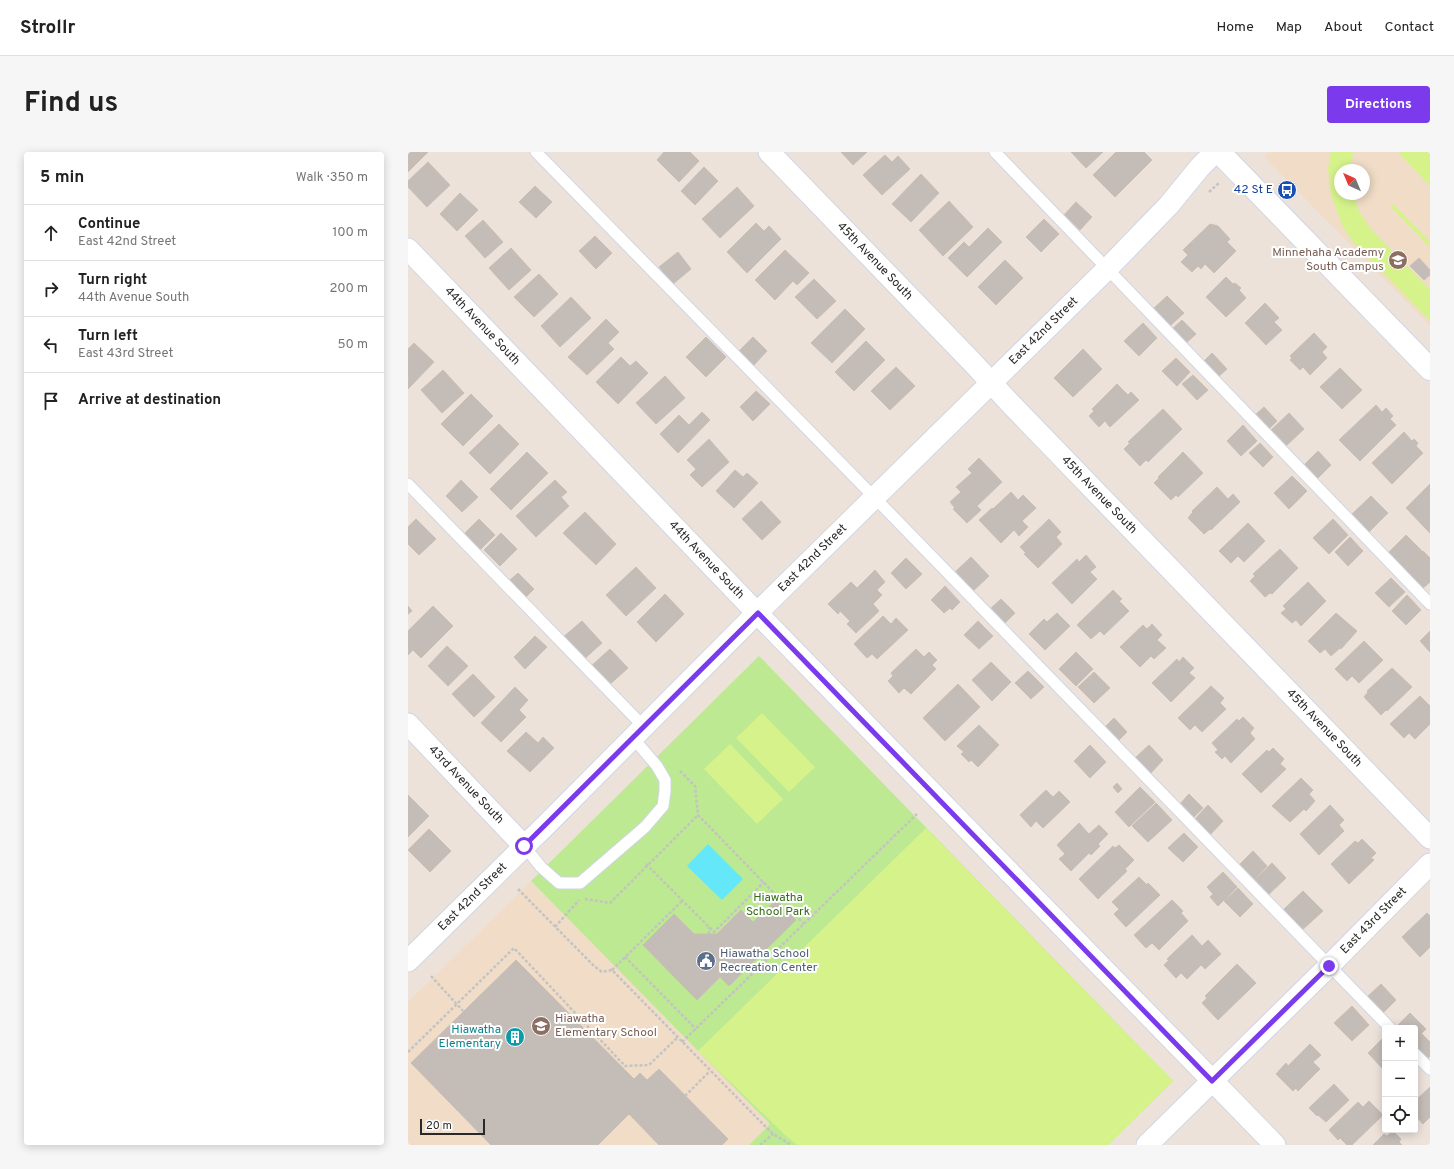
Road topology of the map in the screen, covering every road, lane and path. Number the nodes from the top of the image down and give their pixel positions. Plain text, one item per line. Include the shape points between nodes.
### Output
1 (536, 152) edge
2 (769, 152) edge
3 (995, 152) edge
4 (1215, 152) edge
5 (1219, 152) edge
6 (408, 249) edge
7 (1107, 269) junction
8 (1430, 369) edge
9 (992, 382) junction
10 (408, 484) edge
11 (875, 498) junction
12 (1430, 604) edge
13 (758, 613) junction
14 (408, 724) edge
15 (638, 732) junction
16 (679, 770) dead end
17 (917, 814) dead end
18 (698, 815) junction
19 (1430, 838) edge
20 (524, 846) junction
21 (1430, 864) edge
22 (647, 865) junction
23 (764, 882) junction
24 (518, 889) dead end
25 (683, 900) junction
26 (804, 924) junction
27 (555, 927) junction
28 (709, 927) junction
29 (709, 934) dead end
30 (410, 956) edge
31 (625, 957) junction
32 (1329, 966) junction
33 (612, 970) junction
34 (431, 976) dead end
35 (456, 1004) junction
36 (463, 1011) dead end
37 (1387, 1025) edge
38 (696, 1029) junction
39 (678, 1037) junction
40 (682, 1042) junction
41 (408, 1052) edge
42 (1418, 1057) edge
43 (1430, 1069) edge
44 (710, 1071) junction
45 (1212, 1081) junction
46 (685, 1096) dead end
47 (773, 1134) junction
48 (760, 1145) edge
49 (791, 1145) edge
50 (1147, 1145) edge
51 (1275, 1145) edge

1 - 11 lane
2 - 9 street, 45th Avenue South
3 - 7 lane
4 - 7 street, East 42nd Street via 1169,205
5 - 8 street
6 - 13 street, 44th Avenue South
7 - 9 street, East 42nd Street
7 - 12 lane
9 - 11 street, East 42nd Street
9 - 19 street, 45th Avenue South
10 - 15 lane
11 - 13 street, East 42nd Street
11 - 32 lane
13 - 15 street, East 42nd Street
13 - 45 street, 44th Avenue South
14 - 20 street, 43rd Avenue South
15 - 20 street, East 42nd Street
15 - 20 lane via 665,780 663,806 645,827 580,883 559,883 541,867
16 - 18 path via 695,786
17 - 26 path
18 - 22 path
18 - 23 path
20 - 30 street, East 42nd Street
21 - 32 street, East 43rd Street
22 - 25 path
22 - 27 path via 610,903 580,899
23 - 26 path
23 - 28 path via 714,932
24 - 27 path
25 - 28 path
25 - 31 path
26 - 38 path
27 - 33 path via 594,966 602,972
28 - 29 path
31 - 33 path
31 - 38 path
32 - 37 lane
32 - 45 street, East 43rd Street
33 - 39 path
34 - 35 path
35 - 36 path
35 - 39 path via 514,948 625,1066 649,1065
35 - 41 path
38 - 40 path
39 - 40 path
40 - 44 path
42 - 43 lane
44 - 46 path
44 - 47 path
45 - 50 street, East 43rd Street
45 - 51 street, 44th Avenue South
47 - 48 path
47 - 49 path

